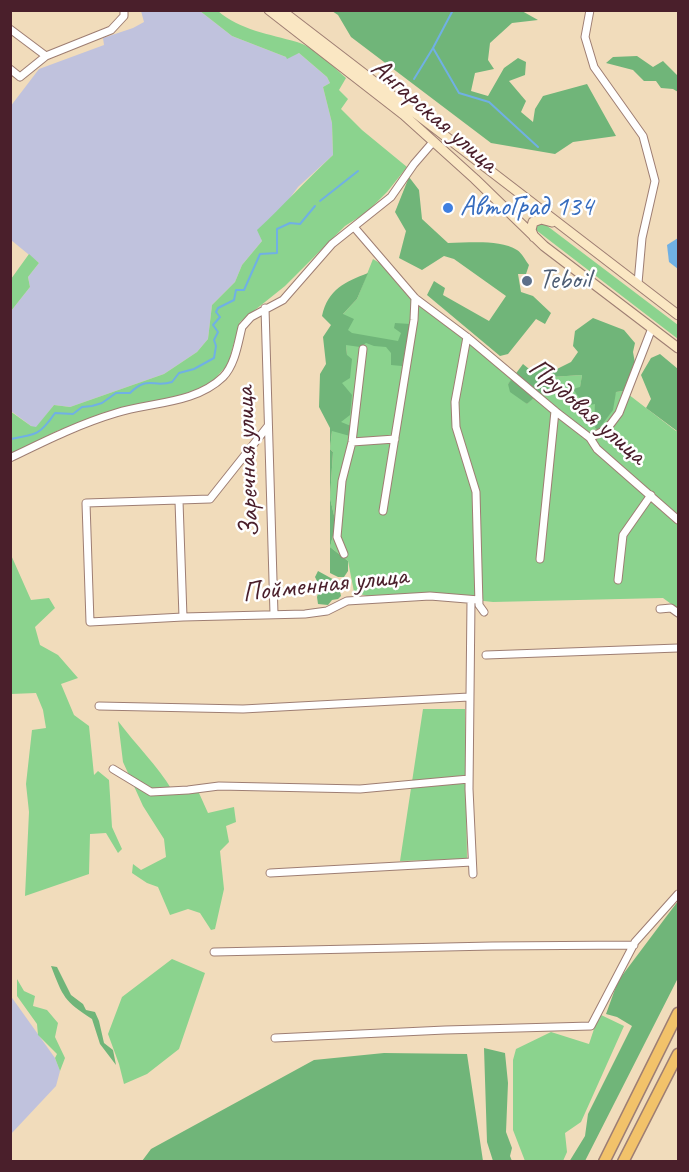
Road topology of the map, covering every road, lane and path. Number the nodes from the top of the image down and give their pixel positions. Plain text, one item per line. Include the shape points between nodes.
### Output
1 (124, 10) edge
2 (268, 10) edge
3 (280, 10) edge
4 (590, 10) edge
5 (10, 29) edge
6 (46, 56) junction
7 (10, 69) edge
8 (433, 142) junction
9 (560, 226) junction
10 (354, 227) junction
11 (534, 237) junction
12 (638, 284) junction
13 (415, 298) junction
14 (265, 308) junction
15 (678, 315) edge
16 (652, 328) junction
17 (467, 337) junction
18 (678, 348) edge
19 (363, 349) dead end
20 (555, 411) junction
21 (268, 426) junction
22 (590, 438) junction
23 (395, 439) junction
24 (352, 442) junction
25 (10, 458) edge
26 (651, 495) junction
27 (179, 501) junction
28 (383, 510) dead end
29 (678, 520) edge
30 (344, 554) dead end
31 (540, 559) dead end
32 (618, 580) dead end
33 (475, 601) junction
34 (660, 609) dead end
35 (484, 612) dead end
36 (678, 613) edge
37 (274, 614) junction
38 (183, 617) junction
39 (678, 648) edge
40 (486, 655) dead end
41 (469, 697) junction
42 (99, 706) dead end
43 (113, 769) dead end
44 (469, 779) junction
45 (472, 862) junction
46 (270, 873) dead end
47 (473, 874) dead end
48 (678, 894) edge
49 (634, 945) junction
50 (214, 952) dead end
51 (678, 1013) edge
52 (275, 1038) dead end
53 (678, 1054) edge
54 (604, 1161) edge
55 (623, 1161) edge

1 - 6 street via 124,16 111,30
2 - 8 main road, Ангарская улица via 373,90
3 - 9 main road, Ангарская улица
4 - 12 street via 585,37 594,67 643,136 655,181 642,237
5 - 6 street
6 - 7 street via 20,77
8 - 10 street via 391,197
8 - 11 main road, Ангарская улица
9 - 11 main road via 545,219 536,220 531,225
9 - 12 main road, Ангарская улица
10 - 13 street, Прудовая улица
10 - 14 street via 332,244 284,300
11 - 16 main road, Ангарская улица
12 - 15 main road, Ангарская улица
13 - 17 street, Прудовая улица
13 - 23 street
14 - 21 street, Заречная улица
14 - 25 street via 242,327 230,368 202,392 116,413
16 - 18 main road, Ангарская улица
16 - 22 street via 619,413 607,429
17 - 20 street, Прудовая улица
17 - 33 street via 455,402 456,427 476,492
19 - 24 street
20 - 22 street, Прудовая улица
20 - 31 street
21 - 27 street via 210,499
21 - 37 street, Заречная улица
22 - 26 street, Прудовая улица via 597,449
23 - 24 street
23 - 28 street
24 - 30 street via 342,481 337,537
26 - 29 street, Прудовая улица
26 - 32 street via 622,535
27 - 38 street
27 - 38 street, Пойменная улица via 86,503 90,622
33 - 35 street
33 - 37 street, Пойменная улица via 430,596 347,601 327,611
33 - 41 street
34 - 36 street via 671,608
37 - 38 street, Пойменная улица
39 - 40 street
41 - 42 street via 243,709
41 - 44 street
43 - 44 street via 151,792 219,786 360,789
44 - 45 street
45 - 46 street
45 - 47 street
48 - 49 street
49 - 50 street
49 - 52 street via 591,1026
51 - 54 highway
53 - 55 highway

